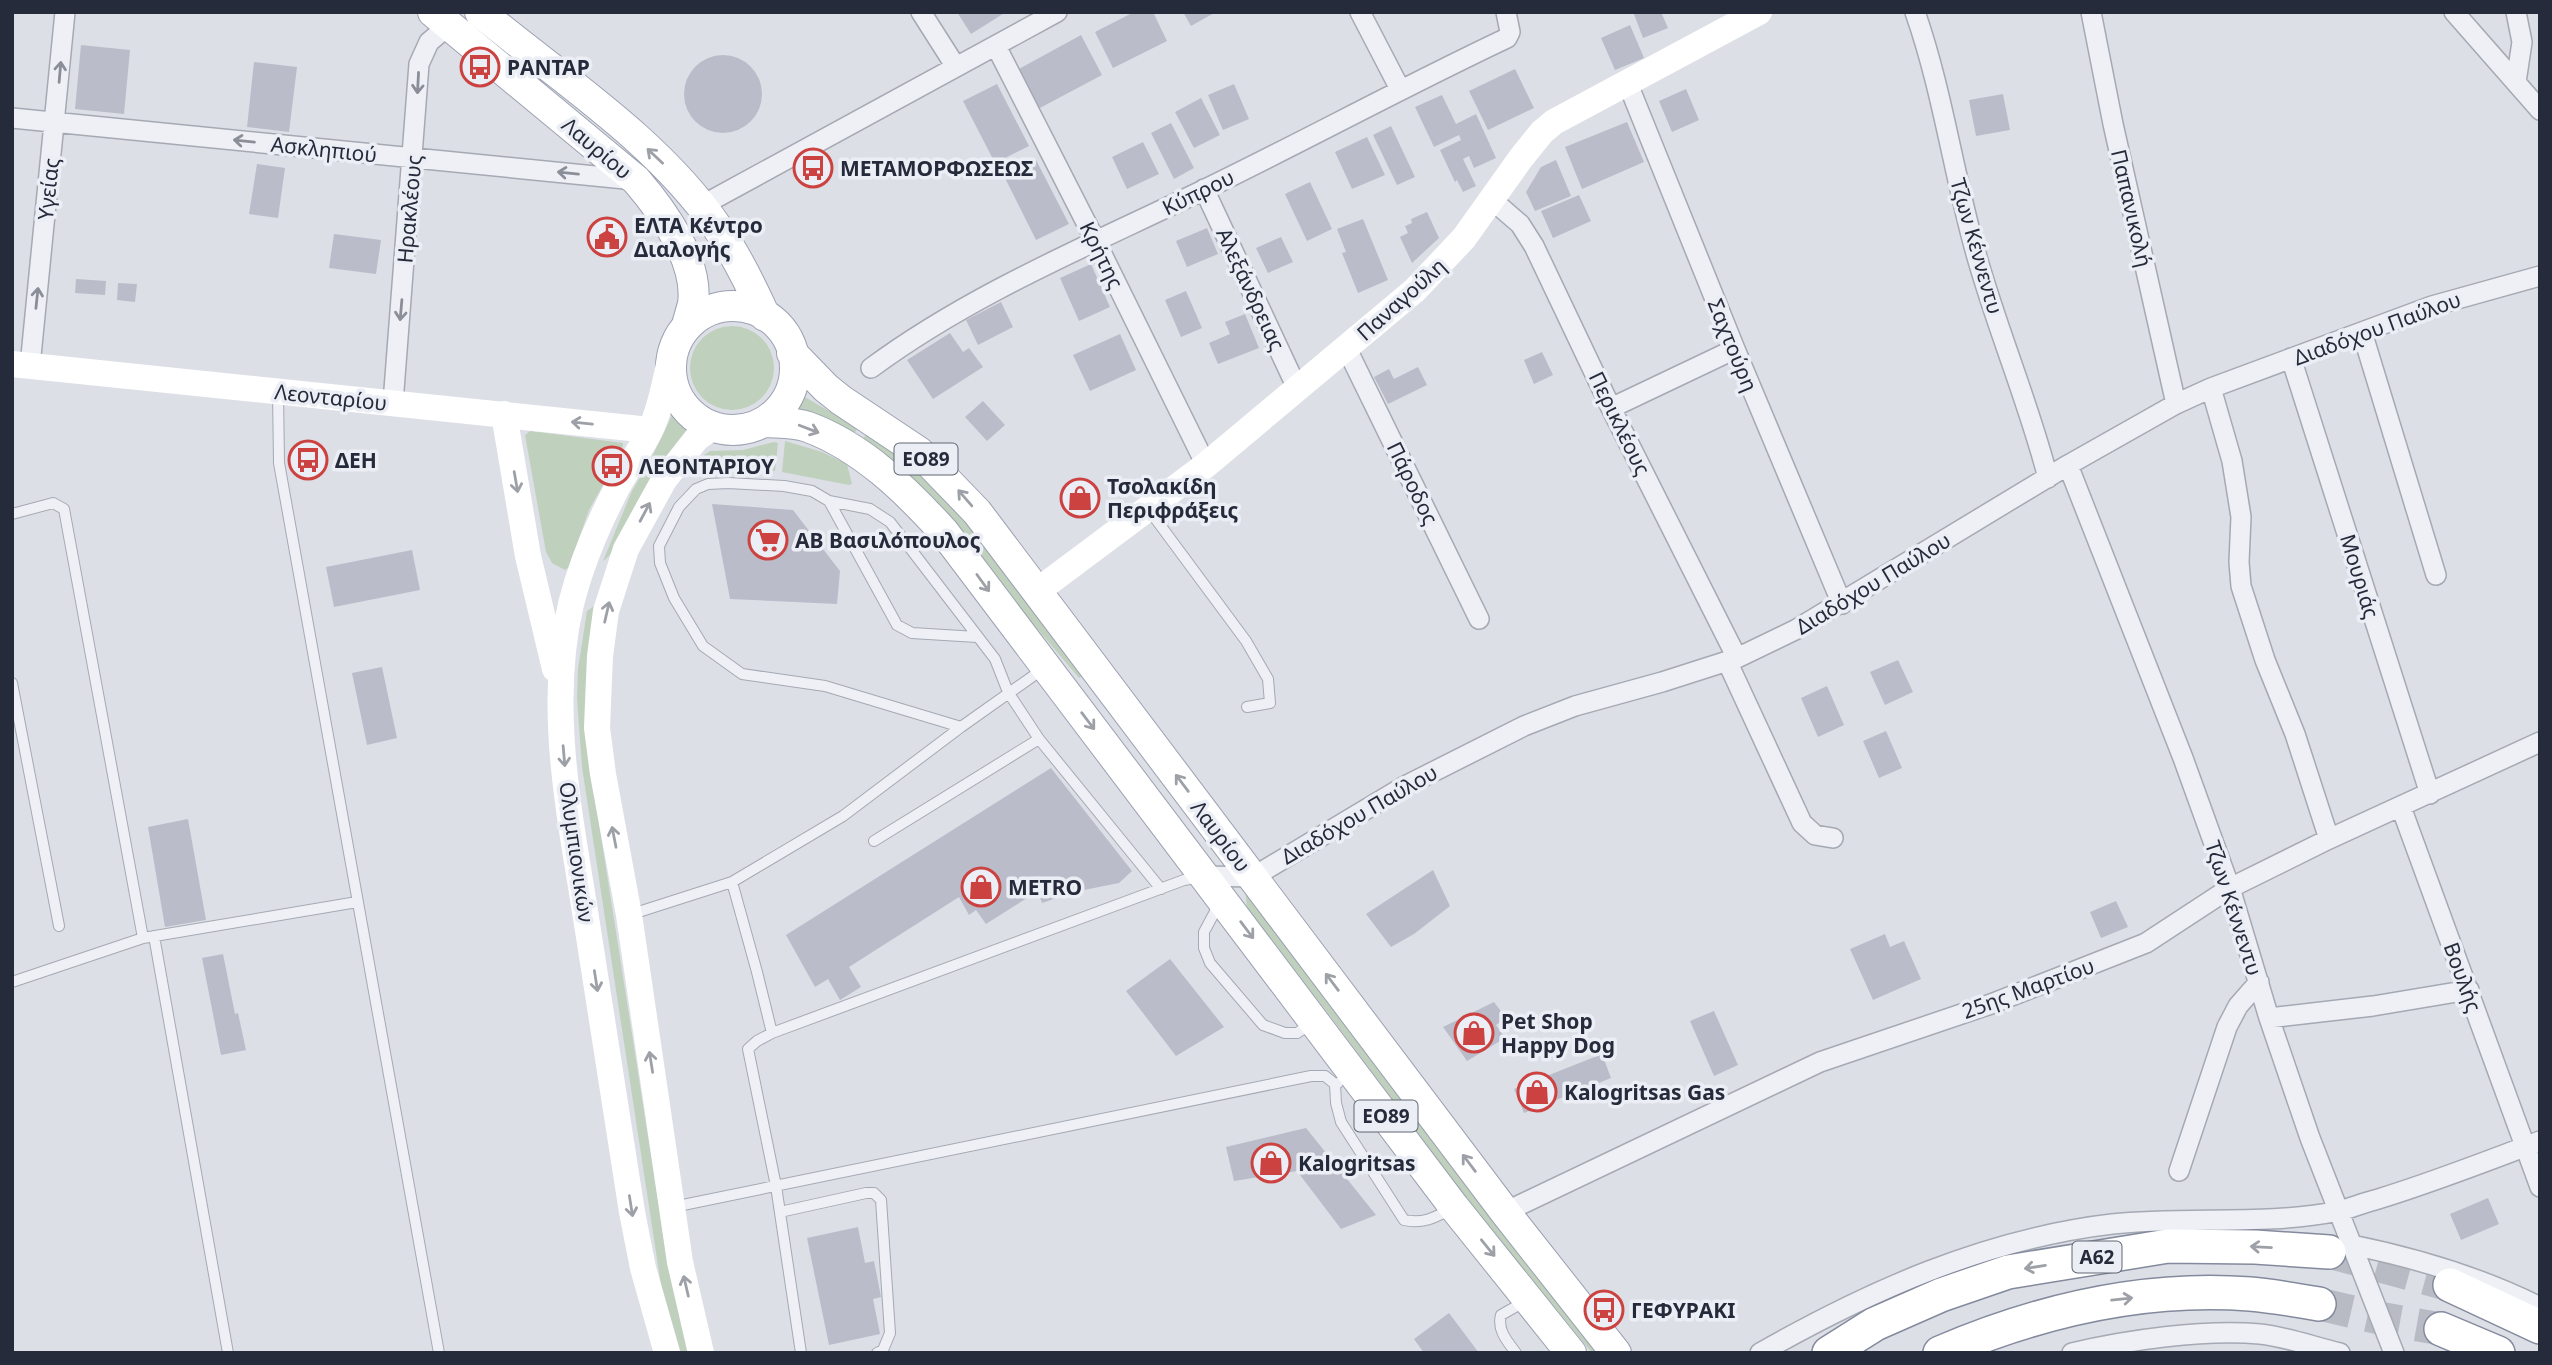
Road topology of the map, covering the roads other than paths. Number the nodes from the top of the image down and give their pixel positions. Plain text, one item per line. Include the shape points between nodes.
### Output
1 (65, 12) edge
2 (481, 12) edge
3 (920, 12) edge
4 (1057, 12) edge
5 (1360, 12) edge
6 (1506, 12) edge
7 (1759, 12) edge
8 (1915, 12) edge
9 (2091, 12) edge
10 (2454, 12) edge
11 (2516, 12) edge
12 (440, 19) edge
13 (996, 46) junction
14 (956, 67) junction
15 (2516, 82) junction
16 (1628, 84) junction
17 (1400, 89) junction
18 (2540, 110) edge
19 (12, 118) edge
20 (55, 122) junction
21 (414, 158) junction
22 (636, 180) junction
23 (1205, 190) junction
24 (1491, 198) junction
25 (701, 206) junction
26 (1096, 242) junction
27 (2540, 276) edge
28 (765, 316) junction
29 (687, 325) junction
30 (2362, 332) junction
31 (1346, 347) junction
32 (1735, 349) junction
33 (792, 353) junction
34 (2291, 358) junction
35 (21, 365) edge
36 (668, 365) junction
37 (872, 368) dead end
38 (1297, 388) junction
39 (2211, 388) junction
40 (278, 391) junction
41 (393, 403) junction
42 (2176, 404) junction
43 (1611, 408) junction
44 (504, 414) junction
45 (765, 422) junction
46 (713, 427) junction
47 (650, 430) junction
48 (1206, 465) junction
49 (2068, 465) junction
50 (2048, 478) junction
51 (829, 501) junction
52 (1148, 508) junction
53 (12, 514) edge
54 (528, 556) junction
55 (617, 574) junction
56 (2436, 575) dead end
57 (577, 583) junction
58 (1036, 592) junction
59 (1842, 604) junction
60 (1479, 619) dead end
61 (977, 637) junction
62 (1732, 659) junction
63 (1046, 667) junction
64 (12, 683) edge
65 (560, 688) junction
66 (1008, 692) junction
67 (1247, 707) dead end
68 (961, 727) junction
69 (1039, 739) junction
70 (2540, 742) edge
71 (2430, 794) junction
72 (2401, 807) junction
73 (1833, 838) dead end
74 (2329, 839) junction
75 (874, 841) dead end
76 (1253, 877) junction
77 (732, 883) junction
78 (1214, 887) junction
79 (2230, 888) junction
80 (1161, 890) junction
81 (358, 902) junction
82 (629, 915) junction
83 (58, 926) dead end
84 (149, 937) junction
85 (12, 982) edge
86 (2259, 982) junction
87 (2469, 990) junction
88 (2269, 1018) junction
89 (1315, 1021) junction
90 (772, 1033) junction
91 (1344, 1078) junction
92 (2532, 1144) edge
93 (2179, 1171) dead end
94 (776, 1186) junction
95 (2540, 1186) edge
96 (673, 1207) junction
97 (1454, 1207) junction
98 (2339, 1211) junction
99 (780, 1212) junction
100 (1505, 1212) junction
101 (2341, 1248) junction
102 (2450, 1285) tunnel mouth
103 (1529, 1299) junction
104 (2319, 1304) tunnel mouth
105 (2540, 1307) edge
106 (2540, 1327) edge
107 (2441, 1329) tunnel mouth
108 (228, 1353) edge
109 (439, 1353) edge
110 (667, 1353) edge
111 (701, 1353) edge
112 (801, 1353) edge
113 (877, 1353) edge
114 (1516, 1353) edge
115 (1571, 1353) edge
116 (1616, 1353) edge
117 (1760, 1353) edge
118 (1829, 1353) edge
119 (1940, 1353) edge
120 (2072, 1353) edge
121 (2340, 1353) edge
122 (2394, 1353) edge
123 (2498, 1353) edge

20 -> 1 street, Υγείας
25 -> 2 main road, Λαυρίου / ΕΟ89 via 656,155
3 - 14 street
4 - 13 street
5 - 17 street
6 - 17 street, Κύπρου via 1507,38
7 - 16 main road, Παναγούλη
8 - 50 street, Τζων Κέννεντυ via 1979,262
9 - 42 street, Παπανικολή
10 - 15 street
11 - 15 street via 2522,42
12 -> 21 street, Ηρακλέους via 419,64
12 - 22 main road, Λαυρίου
13 - 14 street
13 - 26 street, Κρήτης
14 - 25 street
15 - 18 street
16 - 24 main road, Παναγούλη via 1553,122
16 - 32 street, Σαχτούρη
17 - 23 street, Κύπρου
19 - 20 street, Ασκληπιού
21 -> 20 street, Ασκληπιού
35 -> 20 street, Υγείας
22 -> 21 street, Ασκληπιού
21 -> 41 street, Ηρακλέους
22 - 29 main road, Λαυρίου via 680,243 693,301
23 - 26 street, Κύπρου
23 - 38 street, Αλεξάνδρειας
24 - 31 main road, Παναγούλη via 1440,266
24 - 43 street, Περικλέους via 1520,224 1534,246
25 - 28 main road, Λαυρίου / ΕΟ89 via 734,255
26 - 37 street, Κύπρου via 944,318
26 - 48 street, Κρήτης
27 - 30 street, Διαδόχου Παύλου via 2432,306
28 - 29 main road via 732,306 713,309
28 - 33 main road, Λαυρίου / ΕΟ89 via 782,332
29 - 36 main road, Λαυρίου via 671,349
30 - 34 street, Διαδόχου Παύλου
30 - 56 street
31 - 38 main road, Παναγούλη
31 - 60 street, Πάροδος
32 - 43 street
32 - 59 street, Σαχτούρη
33 - 45 main road via 796,368 792,393
58 -> 33 main road, Λαυρίου / ΕΟ89 via 950,481 903,440 826,388
34 - 39 street, Διαδόχου Παύλου
34 - 71 street, Μουριάς
35 - 40 main road, Λεονταρίου
36 - 46 main road via 680,402
36 - 47 main road, Ολυμπιονικών via 662,400
38 - 48 main road, Παναγούλη
39 - 42 street, Διαδόχου Παύλου
39 - 74 street via 2232,461 2241,517 2241,586
40 - 41 main road, Λεονταρίου
40 - 81 lane via 279,463
41 - 44 main road, Λεονταρίου
42 - 49 street, Διαδόχου Παύλου
43 - 62 street, Περικλέους
47 -> 44 main road, Λεονταρίου
44 -> 54 main road
45 - 46 main road, Λαυρίου / ΕΟ89 via 734,430
45 -> 63 main road, Λαυρίου / ΕΟ89 via 807,427 891,478 944,532
55 -> 46 main road, Ολυμπιονικών via 664,480 697,438
47 - 57 main road, Ολυμπιονικών via 617,488
48 - 52 main road, Παναγούλη
49 - 50 street, Διαδόχου Παύλου
49 - 79 street, Τζων Κέννεντυ
50 - 59 street, Διαδόχου Παύλου
51 - 61 lane via 870,509 890,522
51 - 61 lane via 897,625 912,634
51 - 68 lane via 812,491 784,486 728,483 696,489 679,507 659,546 660,563 674,598 703,646 742,674 825,686
52 - 58 main road, Παναγούλη
52 - 67 lane via 1246,641 1268,679 1270,703
53 - 84 lane via 53,503 64,509
54 - 57 main road via 546,578
54 - 65 main road
55 - 57 main road
82 -> 55 main road, Ολυμπιονικών via 597,727 601,647
57 - 65 main road, Ολυμπιονικών via 565,634
76 -> 58 main road, Λαυρίου / ΕΟ89
59 - 62 street, Διαδόχου Παύλου
61 - 66 lane via 995,659
62 - 73 street, Περικλέους via 1802,823 1815,835
62 - 76 street, Διαδόχου Παύλου via 1524,726 1405,786
63 - 66 lane
63 -> 78 main road, Λαυρίου / ΕΟ89
64 - 83 lane
65 -> 110 main road, Ολυμπιονικών via 575,846 632,1212
66 - 68 lane
66 - 69 lane
68 - 77 lane via 843,816
69 - 75 lane
69 - 80 lane
70 - 71 street, 25ης Μαρτίου
71 - 72 street, 25ης Μαρτίου
72 - 74 street, 25ης Μαρτίου
72 - 87 street, Βουλής
74 - 79 street, 25ης Μαρτίου
76 - 78 street
100 -> 76 main road, Λαυρίου / ΕΟ89
77 - 82 lane
77 - 90 lane
78 - 80 lane via 1184,880
78 -> 89 main road, Λαυρίου / ΕΟ89
78 - 89 lane via 1204,932 1210,963 1263,1026 1297,1033
79 - 86 street, Τζων Κέννεντυ
79 - 100 street, 25ης Μαρτίου via 2146,943 1991,1004 1820,1062
80 - 90 lane
81 - 84 lane
81 - 109 lane
96 -> 82 main road, Ολυμπιονικών
84 - 85 lane
84 - 108 lane
86 - 88 street, Τζων Κέννεντυ
86 - 93 street via 2227,1027
87 - 88 street
87 - 92 street, Βουλής
88 - 98 street, Τζων Κέννεντυ
89 - 91 main road, Λαυρίου / ΕΟ89
90 - 94 lane via 748,1049
91 - 94 lane via 1311,1076
91 - 97 main road, Λαυρίου / ΕΟ89
91 - 97 lane via 1336,1102 1341,1122 1404,1220 1430,1220
92 - 95 street, Βουλής
92 - 98 street
94 - 96 lane
94 - 99 lane
111 -> 96 main road, Ολυμπιονικών
97 -> 103 main road, Λαυρίου / ΕΟ89
98 - 101 street, Τζων Κέννεντυ
98 - 117 street via 2271,1219 2163,1220 2027,1240 1915,1276
99 - 112 lane
99 - 113 lane via 866,1193 881,1200 890,1334
100 - 116 main road, Λαυρίου / ΕΟ89
101 - 105 street via 2392,1253
101 -> 118 highway, Α62 via 2168,1246 2008,1272 1875,1324
101 - 122 street, Τζων Κέννεντυ
102 - 106 highway
103 - 114 lane via 1502,1315 1499,1324
103 - 115 main road, Λαυρίου / ΕΟ89
119 -> 104 highway, Α62 via 2037,1316 2110,1300 2183,1293 2250,1294
107 - 123 highway
120 - 121 street via 2146,1339 2261,1334

